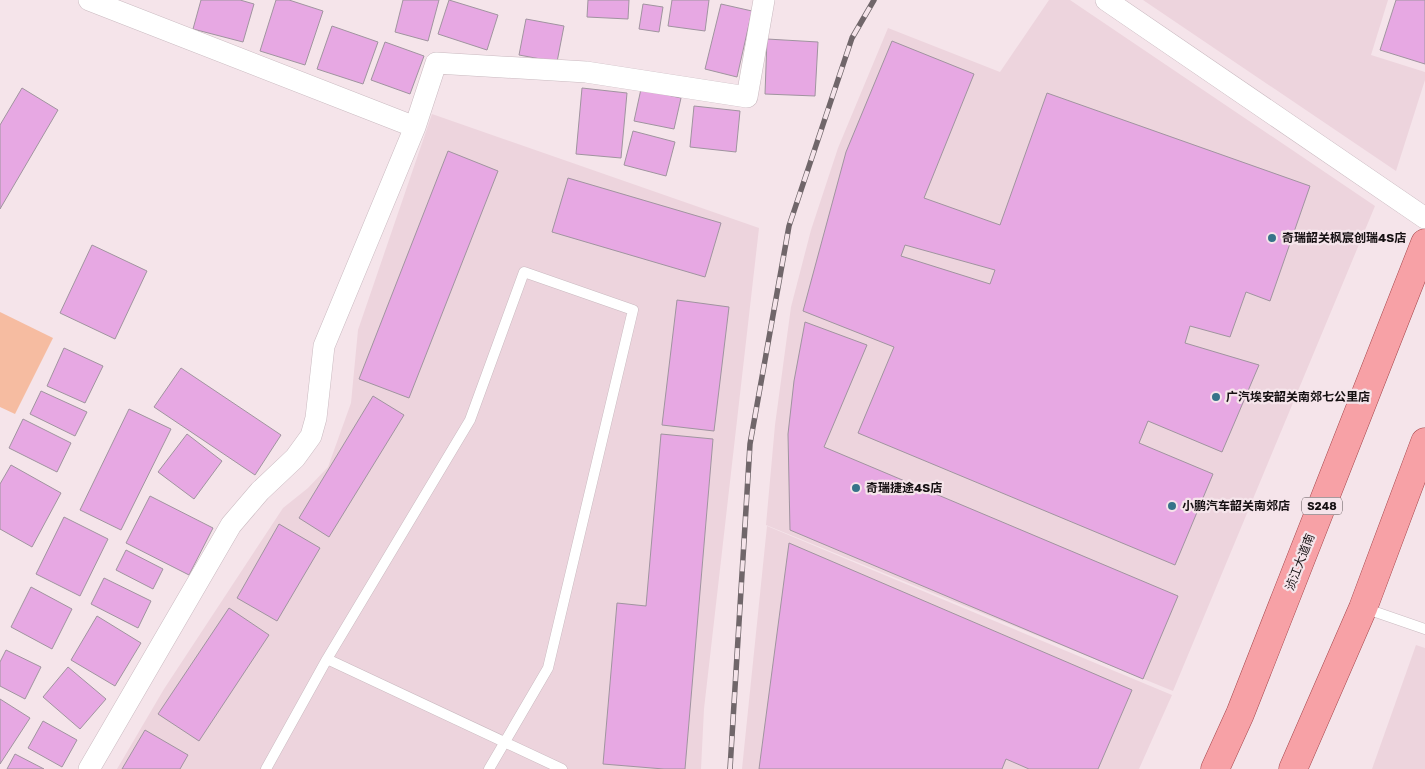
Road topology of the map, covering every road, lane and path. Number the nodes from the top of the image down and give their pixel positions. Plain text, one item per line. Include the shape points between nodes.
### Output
1 (89, 0) edge
2 (764, 0) edge
3 (1106, 0) edge
4 (415, 126) junction
5 (1425, 218) edge
6 (1425, 243) edge
7 (1425, 442) edge
8 (1363, 608) junction
9 (1425, 629) edge
10 (328, 659) junction
11 (505, 742) junction
12 (89, 769) edge
13 (266, 769) edge
14 (489, 769) edge
15 (562, 769) edge
16 (1215, 769) edge
17 (1293, 769) edge

1 - 4 street
2 - 4 street via 747,97 586,72 436,63
3 - 5 street
4 - 12 street via 324,346 311,436 295,458 260,491 231,525
6 - 16 main road, 浈江大道南 / S248 via 1240,714
7 - 8 main road
8 - 9 lane
8 - 17 main road
10 - 11 lane
10 - 11 lane via 470,420 524,272 634,310 548,668
10 - 13 lane
11 - 14 lane
11 - 15 lane

